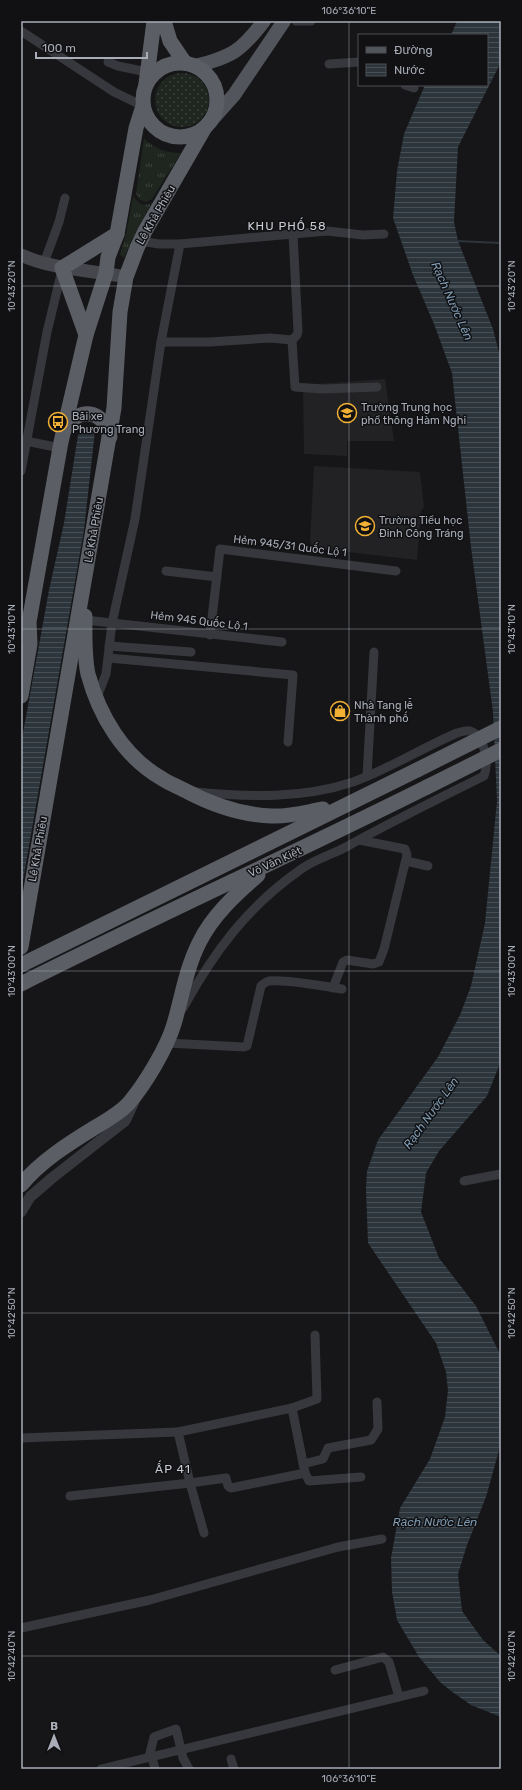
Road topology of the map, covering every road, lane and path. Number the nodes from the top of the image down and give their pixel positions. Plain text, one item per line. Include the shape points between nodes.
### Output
1 (154, 21) edge
2 (164, 21) edge
3 (264, 21) edge
4 (284, 21) edge
5 (296, 21) edge
6 (311, 21) edge
7 (21, 31) edge
8 (246, 44) junction
9 (261, 55) junction
10 (108, 62) dead end
11 (358, 62) edge
12 (190, 64) junction
13 (329, 64) dead end
14 (147, 78) junction
15 (145, 111) junction
16 (207, 126) junction
17 (65, 198) dead end
18 (117, 234) junction
19 (293, 234) junction
20 (384, 234) dead end
21 (140, 241) junction
22 (180, 244) junction
23 (21, 255) edge
24 (44, 263) junction
25 (62, 268) junction
26 (106, 273) junction
27 (126, 277) junction
28 (86, 335) junction
29 (292, 340) junction
30 (161, 342) junction
31 (377, 387) dead end
32 (64, 430) junction
33 (110, 437) junction
34 (26, 441) junction
35 (60, 448) junction
36 (21, 470) edge
37 (166, 571) dead end
38 (396, 571) dead end
39 (217, 577) junction
40 (84, 584) junction
41 (85, 620) junction
42 (25, 621) edge
43 (112, 622) junction
44 (210, 635) junction
45 (21, 640) edge
46 (282, 642) dead end
47 (109, 646) junction
48 (191, 652) dead end
49 (374, 652) dead end
50 (108, 658) junction
51 (21, 696) edge
52 (97, 697) junction
53 (501, 728) edge
54 (288, 742) dead end
55 (501, 750) edge
56 (367, 776) junction
57 (354, 800) junction
58 (221, 801) junction
59 (359, 840) junction
60 (406, 862) junction
61 (268, 866) junction
62 (428, 866) dead end
63 (125, 913) junction
64 (21, 946) edge
65 (196, 951) junction
66 (21, 962) edge
67 (208, 964) junction
68 (21, 966) edge
69 (21, 984) edge
70 (174, 1025) junction
71 (167, 1043) junction
72 (150, 1071) junction
73 (501, 1174) edge
74 (464, 1181) dead end
75 (21, 1185) edge
76 (21, 1212) edge
77 (314, 1335) dead end
78 (377, 1402) dead end
79 (292, 1408) junction
80 (178, 1432) junction
81 (21, 1438) edge
82 (304, 1469) junction
83 (361, 1477) dead end
84 (190, 1483) junction
85 (70, 1496) dead end
86 (204, 1533) dead end
87 (382, 1539) dead end
88 (21, 1628) edge
89 (335, 1670) dead end
90 (424, 1691) dead end
91 (399, 1697) junction
92 (181, 1750) junction
93 (150, 1757) junction
94 (231, 1759) dead end
95 (101, 1769) edge
96 (155, 1769) edge
97 (189, 1769) edge
98 (234, 1769) edge

1 - 14 highway
2 - 12 highway via 170,42
3 - 8 main road
4 - 9 main road
5 - 6 street
7 - 15 street
8 - 9 main road
8 - 12 main road via 225,58
9 - 16 main road via 234,95
10 - 14 street
11 - 13 street
12 - 14 highway via 175,63 163,67
12 - 16 highway via 210,78 216,88 216,110
14 - 15 highway via 143,98
15 - 16 highway via 157,129 172,136 184,137
15 - 18 highway, Lê Khả Phiêu via 136,128
15 - 26 highway, Lê Khả Phiêu via 126,224 116,257
16 - 21 highway, Lê Khả Phiêu
17 - 24 street
18 - 25 highway
18 - 26 highway, Lê Khả Phiêu via 108,257
19 - 20 street via 327,231 364,235
19 - 22 street
19 - 29 street via 298,331
21 - 22 street
21 - 27 highway, Lê Khả Phiêu
22 - 30 street
23 - 24 main road
24 - 25 main road
25 - 26 main road
25 - 28 highway
25 - 34 street
26 - 27 main road
26 - 28 highway, Lê Khả Phiêu
27 - 33 highway, Lê Khả Phiêu via 120,312 115,403
28 - 32 highway, Lê Khả Phiêu
29 - 30 street via 270,338
29 - 31 street via 295,386 323,389
30 - 43 street via 136,519
32 - 33 highway via 74,418 90,414 104,422
32 - 35 highway, Lê Khả Phiêu
33 - 40 highway, Lê Khả Phiêu
34 - 35 street
34 - 36 street
35 - 42 highway, Lê Khả Phiêu
37 - 39 street
38 - 39 street, Hẻm 945/31 Quốc Lộ 1 via 220,549
39 - 44 street, Hẻm 945/31 Quốc Lộ 1
40 - 41 highway
40 - 64 highway, Lê Khả Phiêu
41 - 43 street, Hẻm 945 Quốc Lộ 1
41 - 52 highway via 88,673
42 - 45 highway
42 - 51 highway, Lê Khả Phiêu via 30,644
43 - 44 street, Hẻm 945 Quốc Lộ 1
43 - 47 street
44 - 46 street, Hẻm 945 Quốc Lộ 1
47 - 48 street
47 - 50 street
49 - 56 street
50 - 52 street via 106,674
50 - 54 street via 293,675
52 - 58 highway via 113,733 144,766 186,791
53 - 57 highway, Võ Văn Kiệt, bridge
55 - 61 highway, Võ Văn Kiệt, bridge
56 - 58 street via 310,793 243,796
56 - 59 street via 457,733 468,731 476,735 485,750 487,768 484,776
57 - 58 highway via 299,814 273,816 233,811
57 - 63 highway, Võ Văn Kiệt
59 - 60 street via 405,849
59 - 67 street via 301,869 274,890 233,931
60 - 62 street
60 - 71 street via 379,962 343,962 337,989 264,982 247,1046
61 - 65 highway via 221,910 209,925
61 - 69 highway, Võ Văn Kiệt
63 - 66 highway
63 - 68 highway
65 - 67 street
65 - 70 highway
67 - 70 street
70 - 71 highway
71 - 72 highway
72 - 75 highway via 128,1103 61,1149
72 - 76 street via 124,1121 46,1182 30,1197
73 - 74 street
77 - 79 street via 317,1399
78 - 82 street via 378,1429 371,1440 328,1448 323,1459
79 - 80 street
79 - 82 street
80 - 81 street
80 - 84 street
82 - 83 street via 309,1481
82 - 84 street via 231,1488 226,1478
84 - 85 street
84 - 86 street
87 - 88 street via 338,1547 150,1600
89 - 91 street via 383,1657 389,1662
90 - 91 street
91 - 92 street
92 - 93 street
92 - 93 street via 176,1729 154,1737
92 - 97 street
93 - 95 street
93 - 96 street
94 - 98 street

